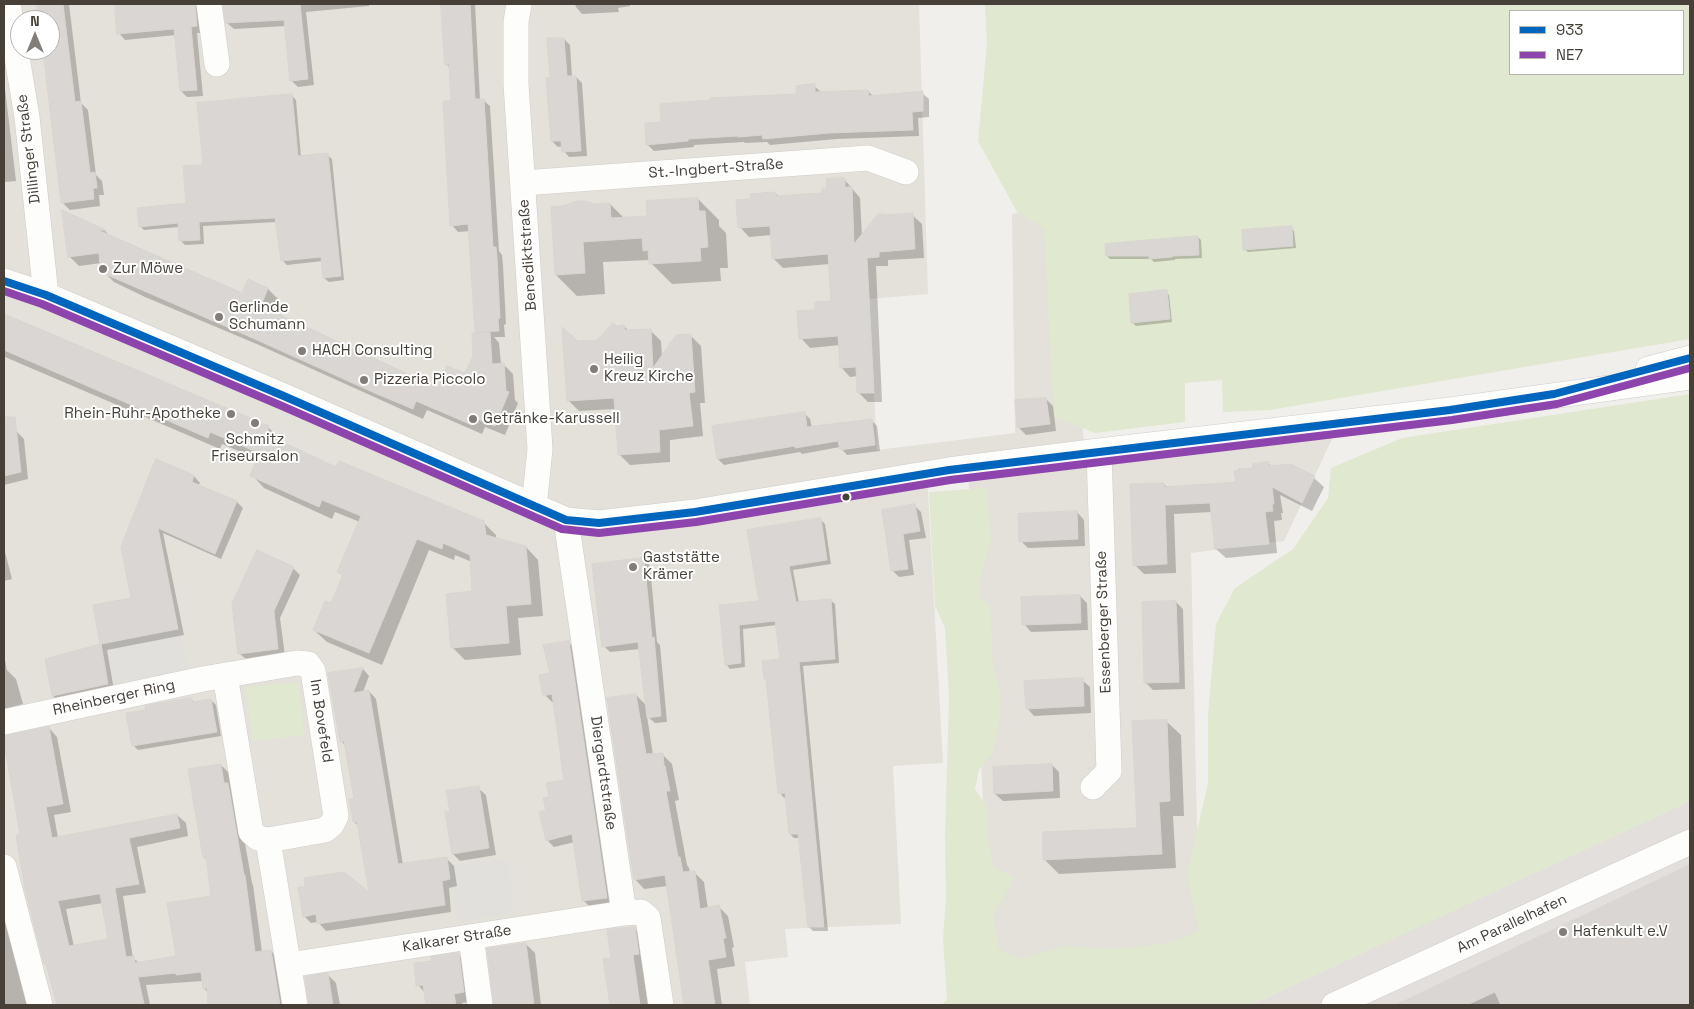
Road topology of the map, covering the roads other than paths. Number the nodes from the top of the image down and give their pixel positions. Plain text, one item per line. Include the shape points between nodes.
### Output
1 (8, 4) edge
2 (209, 4) edge
3 (519, 4) edge
4 (216, 64) dead end
5 (906, 172) dead end
6 (523, 183) junction
7 (4, 281) edge
8 (46, 295) junction
9 (1690, 358) edge
10 (1690, 376) edge
11 (1554, 394) junction
12 (1099, 451) junction
13 (534, 507) junction
14 (566, 520) junction
15 (225, 675) junction
16 (4, 722) edge
17 (1093, 787) dead end
18 (268, 840) junction
19 (1690, 842) edge
20 (4, 867) edge
21 (624, 913) junction
22 (470, 938) junction
23 (289, 965) junction
24 (40, 1005) edge
25 (295, 1005) edge
26 (480, 1005) edge
27 (661, 1005) edge
28 (1334, 1005) edge

1 - 8 street, Dillinger Straße via 26,116
2 - 4 street
3 - 6 street, Benediktstraße via 516,84
5 - 6 street, St.-Ingbert-Straße via 868,158
6 - 13 street, Benediktstraße via 540,449
7 - 8 street
8 - 13 street
9 - 11 street
10 - 11 street
11 - 12 street via 1450,410
12 - 14 street via 949,470 695,512 599,523
12 - 17 street, Essenberger Straße via 1109,771
13 - 14 street
14 - 21 street, Diergardtstraße
15 - 16 street, Rheinberger Ring
15 - 18 street via 251,832
15 - 18 street, Im Bovefeld via 297,663 308,664 313,671 336,816 325,830
18 - 23 street
19 - 28 street, Am Parallelhafen
20 - 24 street
21 - 22 street, Kalkarer Straße
21 - 27 street via 641,912 648,918
22 - 23 street, Kalkarer Straße
22 - 26 street
23 - 25 street

